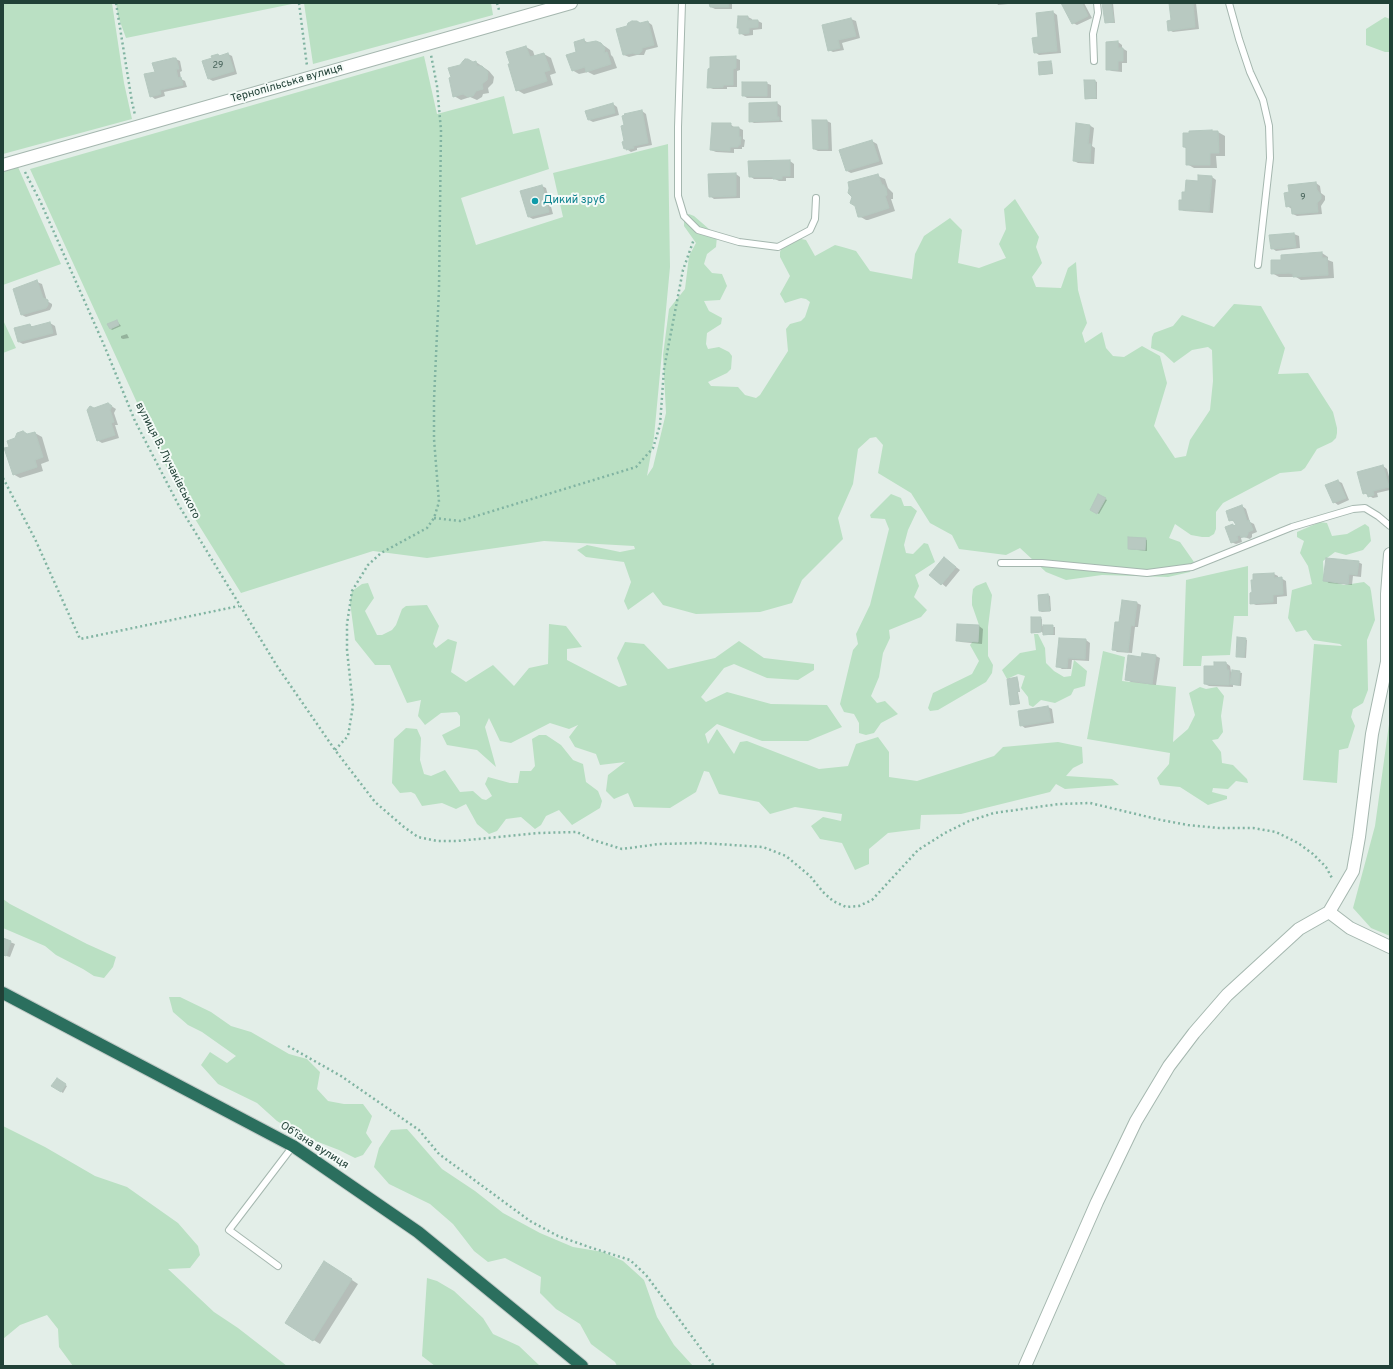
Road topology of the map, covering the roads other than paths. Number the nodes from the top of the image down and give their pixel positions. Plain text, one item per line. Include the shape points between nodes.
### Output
1 (571, 3) edge
2 (682, 3) edge
3 (1097, 3) edge
4 (1229, 3) edge
5 (1094, 61) dead end
6 (3, 165) edge
7 (816, 198) dead end
8 (1258, 265) dead end
9 (1390, 526) edge
10 (1390, 554) edge
11 (1001, 563) dead end
12 (1329, 912) junction
13 (1390, 947) edge
14 (3, 993) edge
15 (293, 1146) junction
16 (278, 1266) dead end
17 (582, 1366) edge
18 (1025, 1366) edge

1 - 6 street, Тернопільська вулиця
2 - 7 lane via 678,196 684,216 698,230 739,242 778,247 810,230 815,219
3 - 5 lane via 1098,12 1093,34
4 - 8 lane via 1250,72 1263,100 1269,126 1270,158
9 - 11 lane via 1365,508 1353,509 1292,527 1192,567 1147,573 1042,563
10 - 12 street via 1387,662 1372,734 1359,837 1353,870
12 - 13 street via 1350,928
12 - 18 street via 1299,929 1227,995 1169,1066 1136,1121 1097,1202
14 - 15 highway, Обʼїзна вулиця
15 - 16 lane via 229,1230
15 - 17 highway, Обʼїзна вулиця via 418,1232

